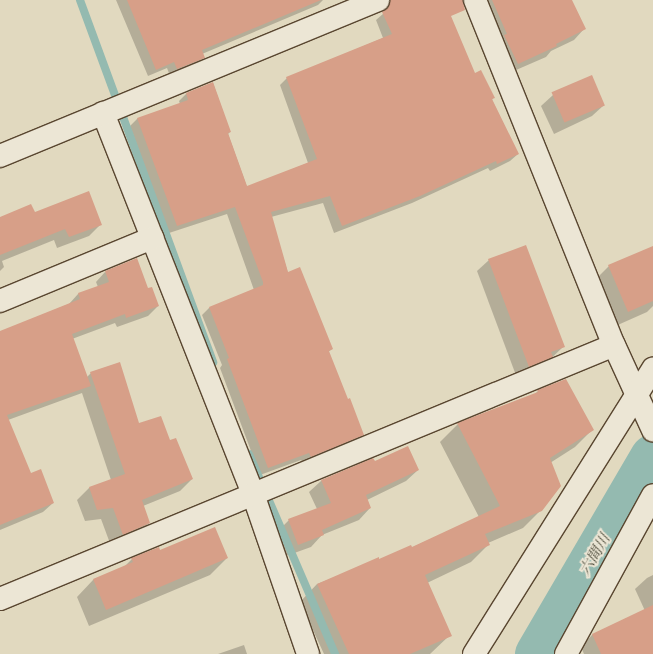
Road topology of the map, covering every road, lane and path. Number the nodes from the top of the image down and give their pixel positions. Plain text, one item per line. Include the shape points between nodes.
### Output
1 (378, 0) edge
2 (475, 0) edge
3 (103, 114) junction
4 (0, 156) edge
5 (152, 238) junction
6 (0, 301) edge
7 (614, 345) junction
8 (653, 368) edge
9 (637, 396) junction
10 (653, 430) edge
11 (253, 494) junction
12 (653, 495) edge
13 (0, 599) edge
14 (308, 654) edge
15 (474, 654) edge
16 (566, 654) edge

1 - 3 street
2 - 7 street
3 - 4 street
3 - 5 street
5 - 6 street
5 - 11 street
7 - 9 street
7 - 11 street
8 - 9 street
9 - 10 street
9 - 15 street
11 - 13 street
11 - 14 street
12 - 16 street

